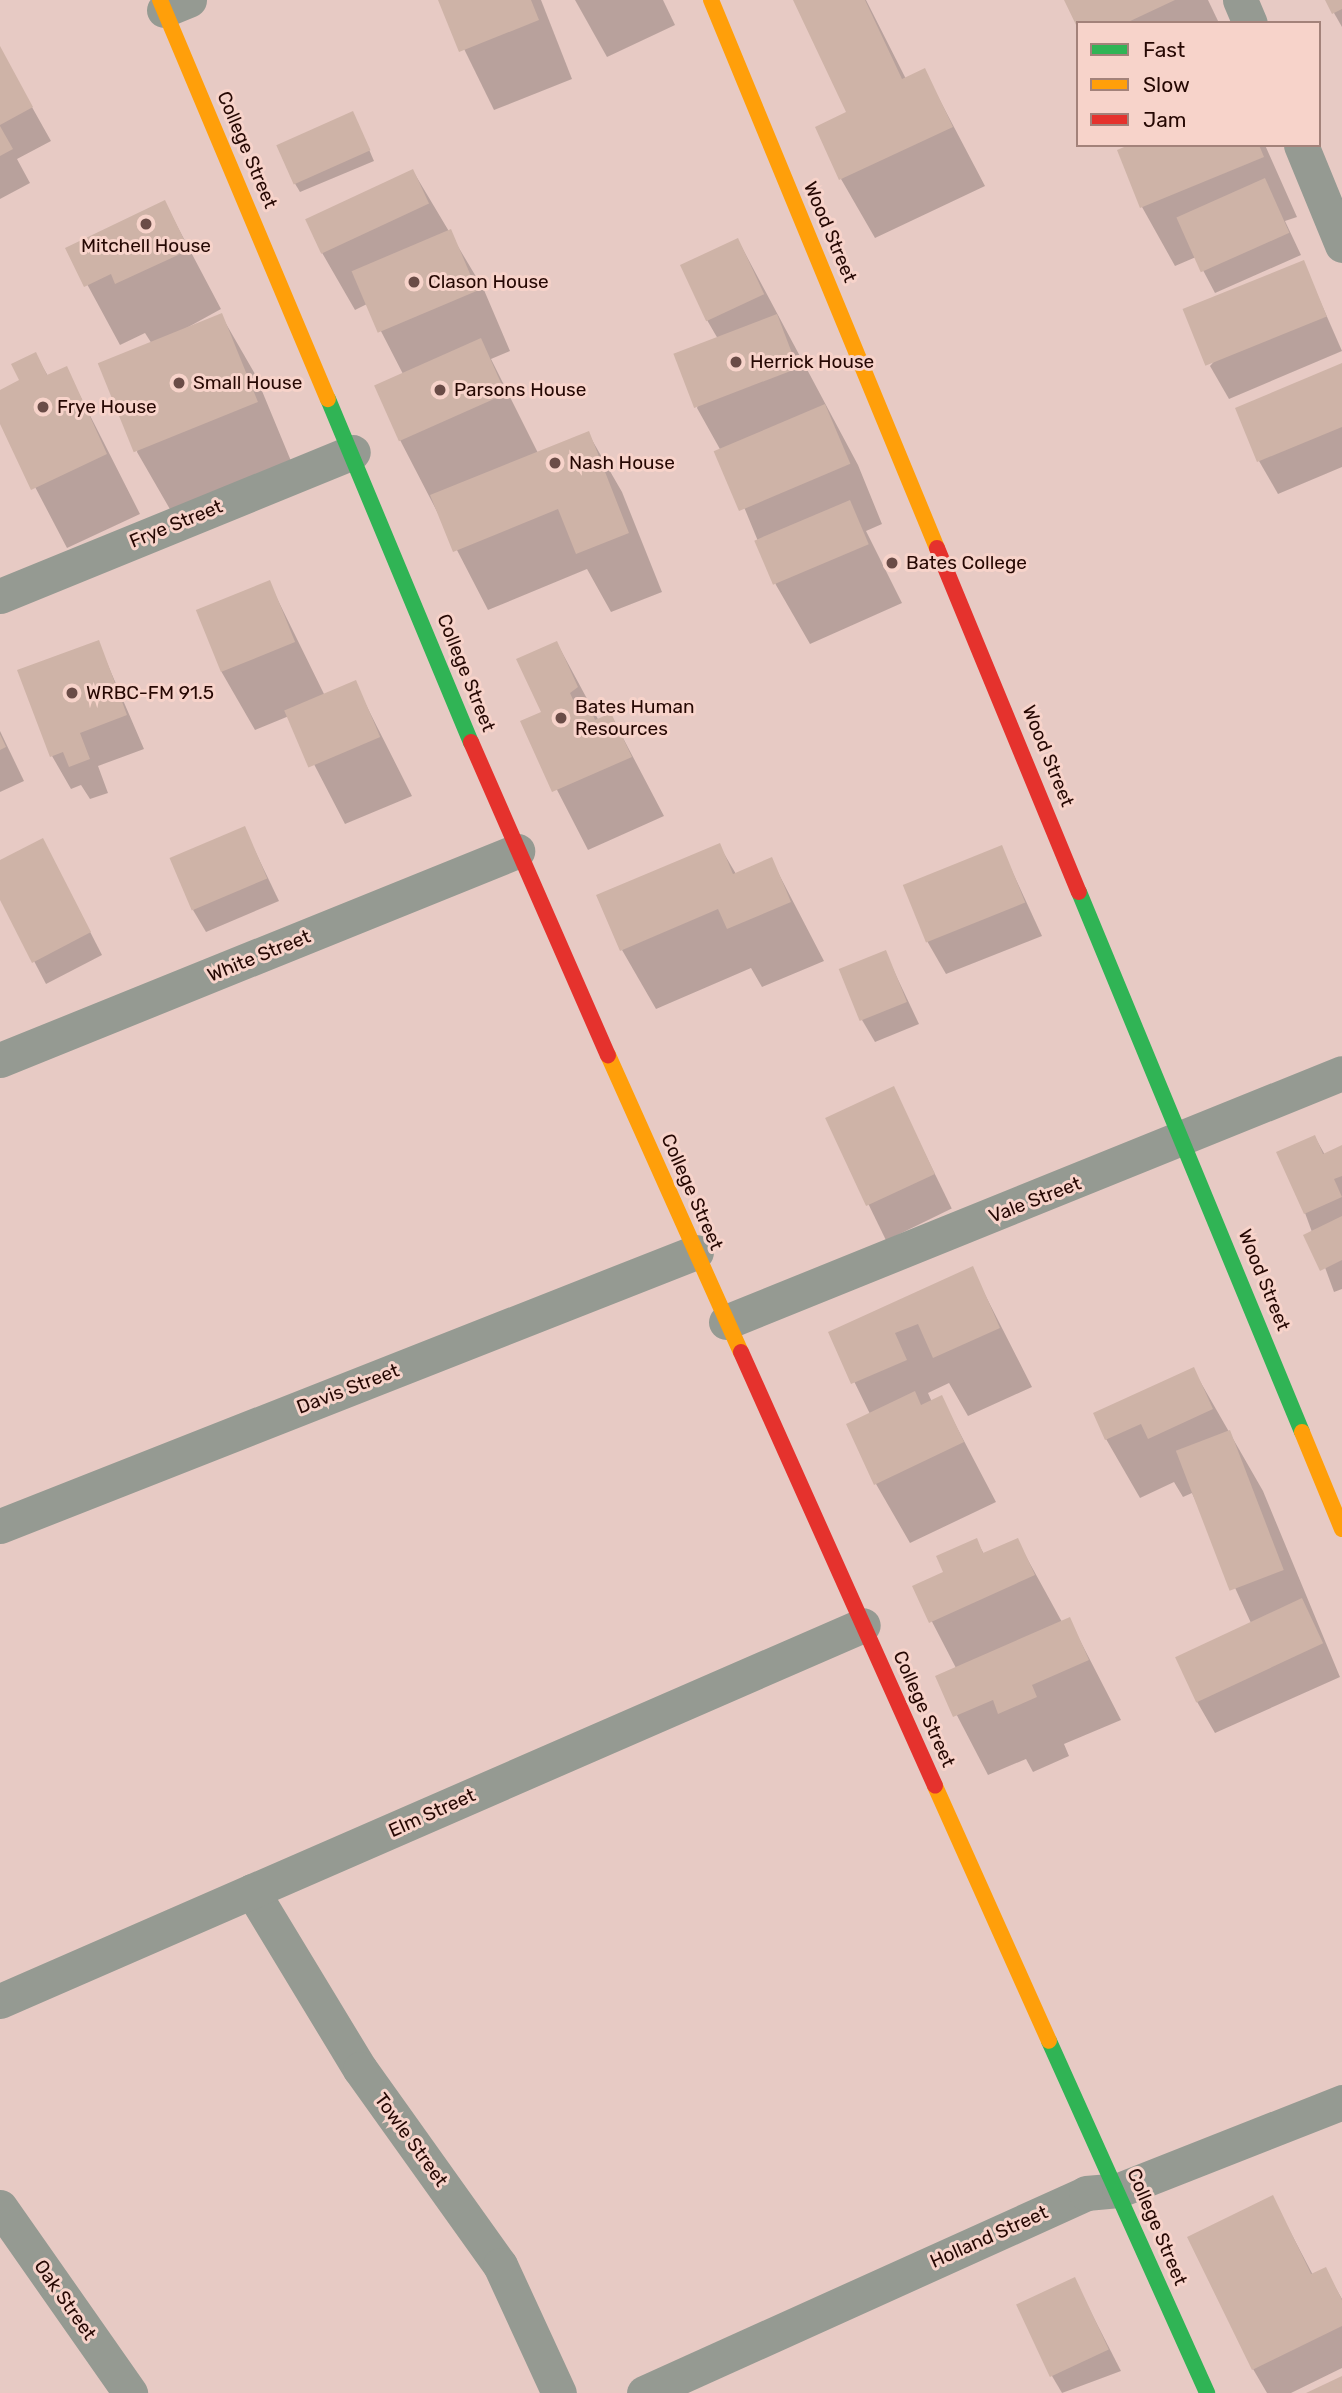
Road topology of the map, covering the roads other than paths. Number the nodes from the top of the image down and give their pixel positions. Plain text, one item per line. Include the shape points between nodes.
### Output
1 (711, 0) edge
2 (1241, 0) edge
3 (171, 3) edge
4 (1249, 21) edge
5 (1302, 147) edge
6 (1342, 245) edge
7 (353, 452) junction
8 (0, 596) edge
9 (517, 852) junction
10 (0, 1060) edge
11 (1342, 1073) edge
12 (1184, 1141) junction
13 (696, 1252) junction
14 (726, 1322) junction
15 (0, 1526) edge
16 (1342, 1529) edge
17 (863, 1625) junction
18 (252, 1891) junction
19 (0, 2001) edge
20 (1342, 2102) edge
21 (1119, 2190) junction
22 (0, 2207) edge
23 (130, 2393) edge
24 (559, 2393) edge
25 (644, 2393) edge
26 (1206, 2393) edge

1 - 12 main road, Wood Street
2 - 4 street
3 - 7 main road, College Street
5 - 6 street
7 - 8 street, Frye Street
7 - 9 main road, College Street
9 - 10 street, White Street
9 - 13 main road, College Street
11 - 12 street, Vale Street
12 - 14 street, Vale Street
12 - 16 main road, Wood Street
13 - 14 main road, College Street
13 - 15 street, Davis Street
14 - 17 main road, College Street
17 - 18 street, Elm Street
17 - 21 main road, College Street
18 - 19 street, Elm Street
18 - 24 street, Towle Street via 360,2069 500,2264
20 - 21 street, Holland Street
21 - 25 street, Holland Street via 1086,2193
21 - 26 main road, College Street
22 - 23 street, Oak Street

